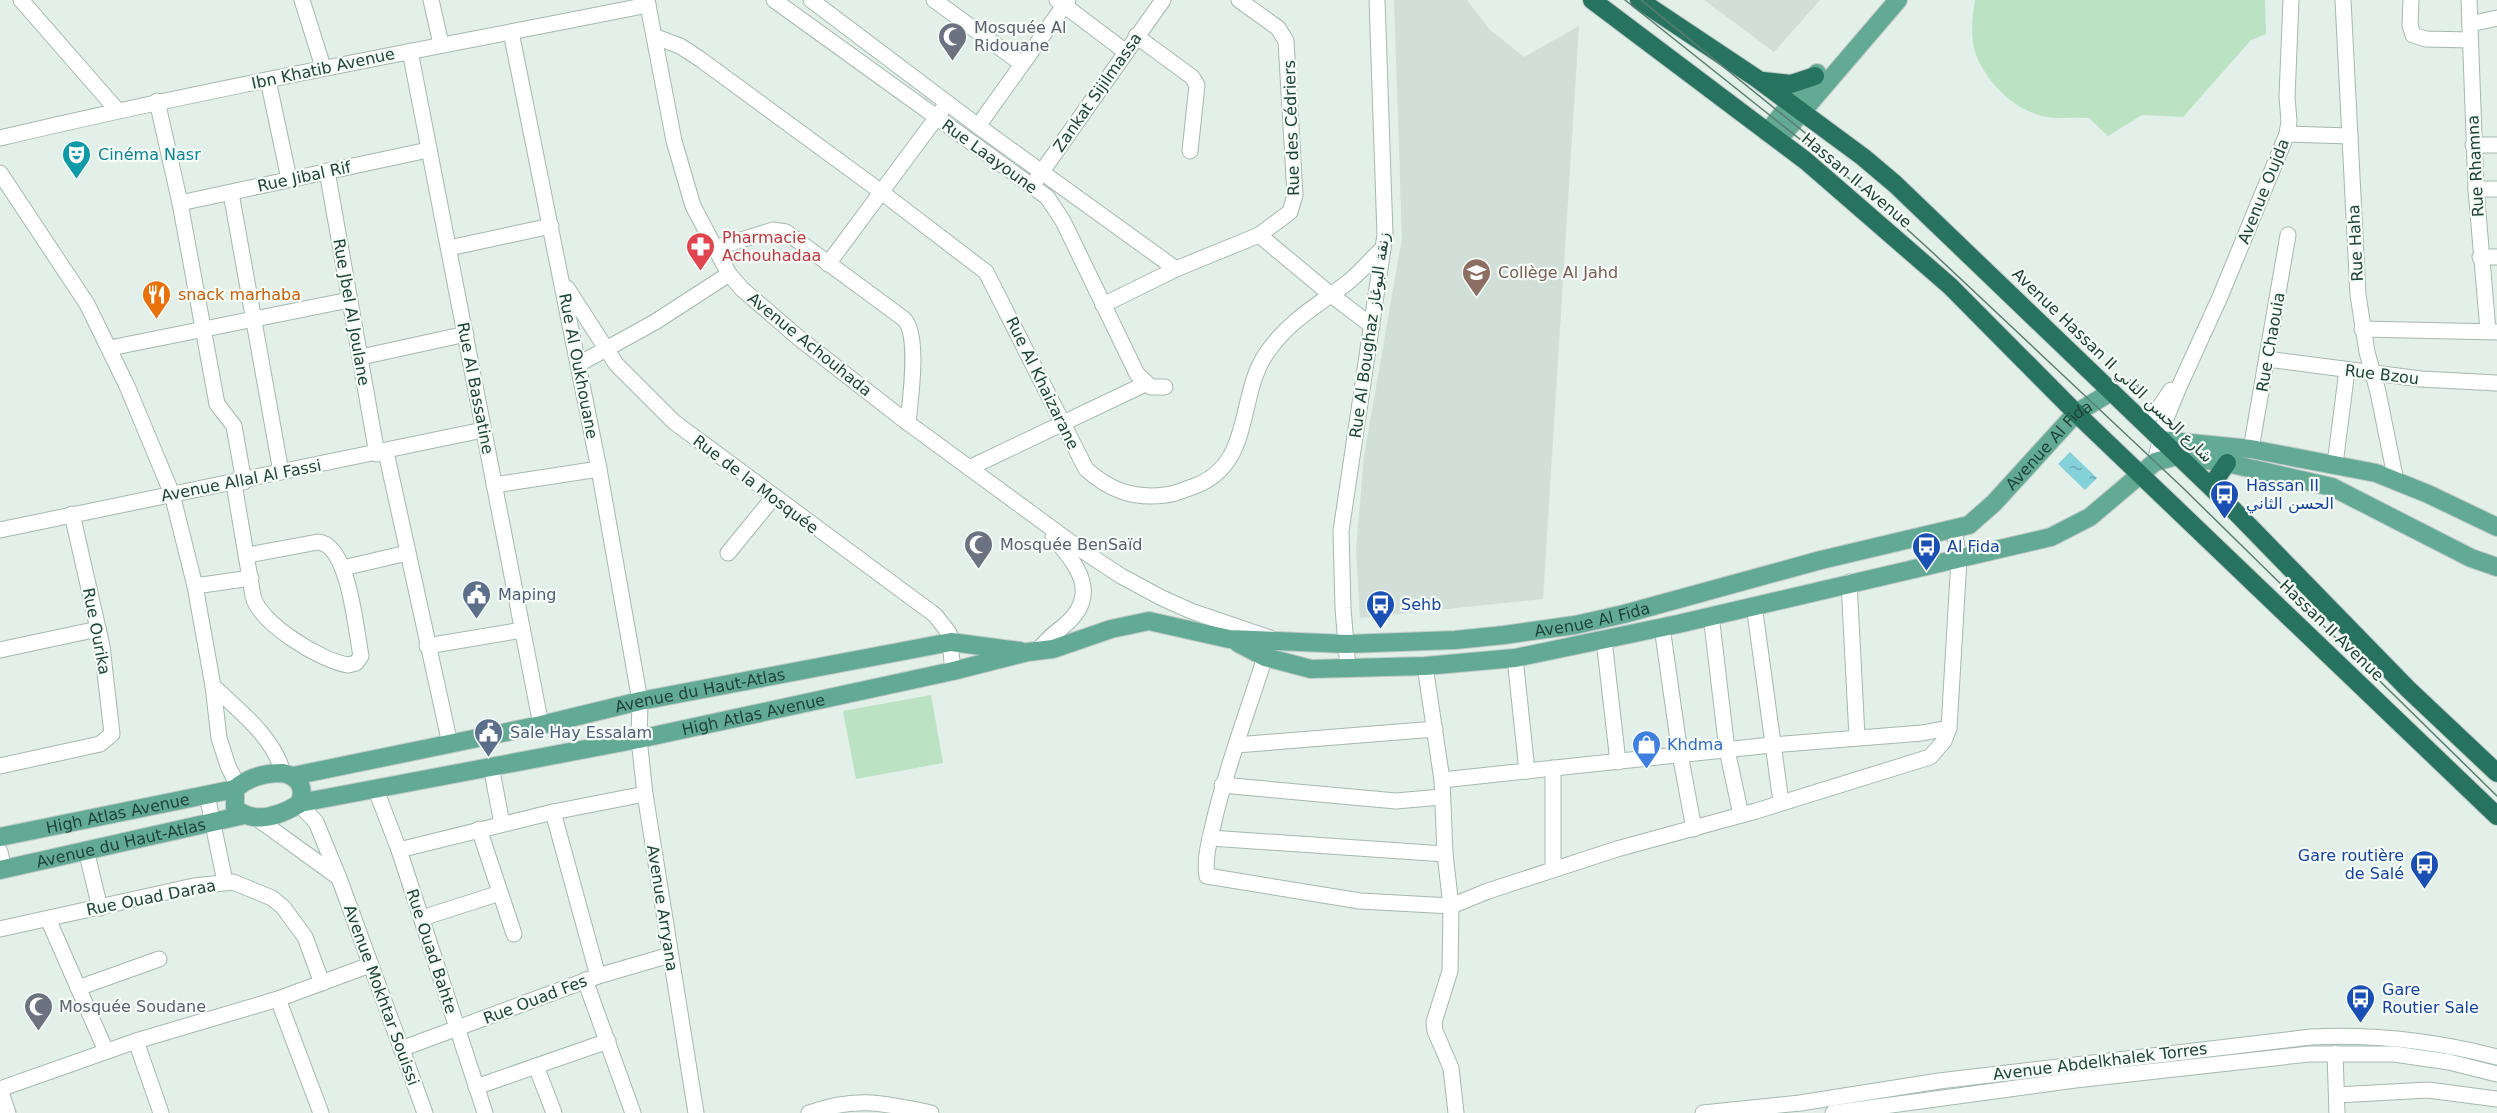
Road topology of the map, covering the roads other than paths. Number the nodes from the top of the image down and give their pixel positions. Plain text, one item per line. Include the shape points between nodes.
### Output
1 (21, 0) edge
2 (302, 0) edge
3 (431, 0) edge
4 (774, 0) edge
5 (811, 0) edge
6 (934, 0) edge
7 (1163, 0) edge
8 (1239, 0) edge
9 (1377, 0) edge
10 (1592, 0) edge
11 (1639, 0) edge
12 (1882, 0) edge
13 (1898, 0) edge
14 (2291, 0) edge
15 (2343, 0) edge
16 (2411, 0) edge
17 (2469, 0) edge
18 (647, 2) edge
19 (1063, 2) edge
20 (830, 6) edge
21 (2497, 18) edge
22 (2470, 24) junction
23 (511, 32) junction
24 (1136, 36) junction
25 (656, 37) junction
26 (2470, 40) junction
27 (441, 44) junction
28 (410, 51) junction
29 (1126, 52) junction
30 (1022, 64) junction
31 (324, 67) junction
32 (1815, 76) junction
33 (1756, 78) junction
34 (268, 80) junction
35 (157, 101) junction
36 (947, 103) junction
37 (1795, 107) junction
38 (117, 110) junction
39 (936, 118) junction
40 (978, 126) junction
41 (2287, 134) junction
42 (1773, 136) junction
43 (2350, 136) junction
44 (0, 138) edge
45 (2474, 145) junction
46 (2497, 145) edge
47 (428, 150) junction
48 (1190, 151) dead end
49 (327, 171) junction
50 (1042, 172) junction
51 (0, 173) edge
52 (289, 179) junction
53 (1032, 185) junction
54 (2476, 189) junction
55 (2497, 189) edge
56 (880, 190) junction
57 (231, 193) junction
58 (180, 202) junction
59 (551, 226) junction
60 (1259, 235) junction
61 (2288, 236) dead end
62 (449, 248) junction
63 (715, 248) junction
64 (1383, 248) junction
65 (2497, 257) edge
66 (2480, 258) junction
67 (828, 264) junction
68 (1176, 269) junction
69 (729, 274) junction
70 (562, 281) junction
71 (1330, 294) junction
72 (349, 300) junction
73 (1103, 305) junction
74 (252, 319) junction
75 (1372, 326) junction
76 (201, 329) junction
77 (2362, 329) junction
78 (2493, 332) edge
79 (466, 334) junction
80 (110, 348) junction
81 (605, 349) junction
82 (361, 357) junction
83 (2267, 359) junction
84 (579, 364) junction
85 (2347, 370) junction
86 (2185, 371) junction
87 (2372, 372) junction
88 (2497, 383) edge
89 (1145, 384) junction
90 (1165, 387) dead end
91 (2111, 392) junction
92 (2076, 413) junction
93 (2140, 420) junction
94 (908, 423) junction
95 (1063, 423) junction
96 (483, 430) junction
97 (2161, 440) junction
98 (2251, 449) junction
99 (381, 453) junction
100 (2177, 456) junction
101 (2155, 462) junction
102 (2227, 463) junction
103 (2335, 464) junction
104 (969, 468) junction
105 (599, 469) junction
106 (281, 472) junction
107 (2140, 472) junction
108 (2396, 481) junction
109 (239, 483) junction
110 (494, 485) junction
111 (172, 494) junction
112 (2218, 494) junction
113 (773, 498) junction
114 (72, 514) junction
115 (1037, 519) junction
116 (2497, 526) edge
117 (0, 530) edge
118 (1954, 530) junction
119 (728, 553) dead end
120 (407, 554) junction
121 (248, 555) junction
122 (1959, 559) junction
123 (1821, 560) junction
124 (2497, 567) edge
125 (344, 568) junction
126 (251, 578) junction
127 (1849, 582) junction
128 (195, 586) junction
129 (1827, 588) junction
130 (1754, 605) junction
131 (1711, 615) junction
132 (1662, 627) junction
133 (98, 629) junction
134 (522, 630) junction
135 (1229, 639) junction
136 (1604, 640) junction
137 (1280, 641) junction
138 (951, 642) junction
139 (1347, 644) junction
140 (427, 646) junction
141 (0, 650) edge
142 (1033, 651) junction
143 (1515, 658) junction
144 (1272, 659) junction
145 (1425, 666) junction
146 (1348, 669) junction
147 (953, 671) junction
148 (213, 686) junction
149 (640, 701) junction
150 (541, 725) junction
151 (1949, 728) junction
152 (1435, 729) junction
153 (1857, 737) junction
154 (639, 739) junction
155 (450, 744) junction
156 (1236, 745) junction
157 (1771, 745) junction
158 (1726, 750) junction
159 (1680, 754) junction
160 (1618, 762) junction
161 (0, 766) edge
162 (491, 766) junction
163 (1553, 768) junction
164 (1527, 771) junction
165 (2497, 773) edge
166 (288, 774) junction
167 (1442, 780) junction
168 (1222, 786) junction
169 (236, 787) junction
170 (376, 790) junction
171 (645, 794) junction
172 (207, 795) junction
173 (1441, 796) junction
174 (1781, 802) junction
175 (300, 803) junction
176 (554, 812) junction
177 (1741, 815) junction
178 (249, 816) junction
179 (2497, 816) edge
180 (212, 823) junction
181 (502, 824) junction
182 (479, 829) junction
183 (1694, 829) junction
184 (0, 837) edge
185 (1210, 838) junction
186 (86, 850) junction
187 (399, 850) junction
188 (1445, 854) junction
189 (1, 863) edge
190 (1553, 869) junction
191 (339, 878) junction
192 (225, 882) junction
193 (500, 893) junction
194 (1451, 906) junction
195 (100, 908) junction
196 (422, 918) junction
197 (48, 919) junction
198 (0, 929) edge
199 (514, 934) dead end
200 (670, 955) junction
201 (159, 959) dead end
202 (370, 965) junction
203 (591, 978) junction
204 (322, 983) junction
205 (78, 988) junction
206 (278, 999) junction
207 (456, 1029) junction
208 (136, 1041) junction
209 (608, 1041) junction
210 (401, 1049) junction
211 (106, 1051) junction
212 (2335, 1053) junction
213 (2497, 1057) edge
214 (536, 1066) junction
215 (2497, 1074) edge
216 (476, 1087) junction
217 (0, 1089) edge
218 (2337, 1095) junction
219 (2497, 1099) edge
220 (2497, 1108) edge
221 (8, 1113) edge
222 (161, 1113) edge
223 (321, 1113) edge
224 (425, 1113) edge
225 (485, 1113) edge
226 (554, 1113) edge
227 (633, 1113) edge
228 (696, 1113) edge
229 (809, 1113) edge
230 (931, 1113) edge
231 (1456, 1113) edge
232 (1703, 1113) edge
233 (1833, 1113) edge
234 (2337, 1113) edge
235 (2497, 1113) edge

1 - 38 street
2 - 31 street
3 - 27 street
4 - 39 street, Rue Laayoune
5 - 20 street
6 - 30 street
7 - 24 street, Zankat Sijilmassa
8 - 60 street, Rue des Cédriers via 1278,28 1288,52 1294,201 1290,212
9 - 64 street, Rue Al Boughaz زنقة البوغاز
10 - 42 highway, Hassan II Avenue
11 - 33 highway
12 - 32 main road
13 - 37 main road
14 - 41 street, Avenue Oujda
15 - 43 street, Rue Haha
16 - 26 street via 2413,35
17 - 22 street, Rue Rhamna
18 - 23 street, Ibn Khatib Avenue
18 - 25 street, Avenue Achouhada
19 - 29 street
19 - 30 street
20 - 36 street
21 - 22 street
22 - 26 street, Rue Rhamna
23 - 27 street, Ibn Khatib Avenue
23 - 59 street, Rue Al Oukhouane
24 - 29 street, Zankat Sijilmassa
24 - 48 street via 1192,77 1197,85
25 - 56 street, Rue Al Khaizarane via 691,53
25 - 63 street, Avenue Achouhada via 682,169 693,206
26 - 45 street, Rue Rhamna
27 - 28 street, Ibn Khatib Avenue
28 - 31 street, Ibn Khatib Avenue
28 - 47 street, Rue Al Bassatine
29 - 50 street, Zankat Sijilmassa
30 - 40 street
31 - 34 street, Ibn Khatib Avenue
32 - 33 highway via 1791,84
32 - 37 main road
33 - 37 highway
34 - 35 street, Ibn Khatib Avenue
34 - 52 street
35 - 38 street, Ibn Khatib Avenue
35 - 58 street
36 - 39 street
36 - 40 street
37 - 42 main road
37 - 91 highway, Avenue Hassan II شارع الحسن الثاني via 1895,184
38 - 44 street, Ibn Khatib Avenue
39 - 53 street, Rue Laayoune
39 - 56 street
40 - 50 street
41 - 43 street
41 - 86 street, Avenue Oujda
42 - 92 highway, Hassan II Avenue via 1838,187 1950,286
43 - 77 street, Rue Haha
45 - 46 street
45 - 54 street, Rue Rhamna
47 - 49 street, Rue Jibal Rif
47 - 62 street, Rue Al Bassatine
49 - 52 street, Rue Jibal Rif
49 - 72 street, Rue Jbel Al Joulane
50 - 53 street, Zankat Sijilmassa
50 - 68 street
51 - 80 street via 63,264
52 - 57 street, Rue Jibal Rif
53 - 73 street, Rue Laayoune via 1047,197 1063,221
54 - 55 street
54 - 66 street, Rue Rhamna
56 - 67 street
56 - 95 street, Rue Al Khaizarane via 986,272
57 - 58 street, Rue Jibal Rif
57 - 74 street
58 - 76 street
59 - 62 street
59 - 70 street, Rue Al Oukhouane
60 - 68 street, Rue des Cédriers
60 - 71 street
61 - 83 street, Rue Chaouia
62 - 79 street, Rue Al Bassatine
63 - 67 street via 780,230
63 - 69 street, Avenue Achouhada
64 - 71 street, Rue Al Khaizarane
64 - 75 street, Rue Al Boughaz زنقة البوغاز
65 - 66 street
66 - 78 street, Rue Rhamna
67 - 94 street via 910,327
68 - 73 street, Rue des Cédriers
69 - 81 street
69 - 94 street, Avenue Achouhada via 777,320
70 - 81 street, Rue de la Mosquée
70 - 84 street, Rue Al Oukhouane
71 - 75 street
71 - 95 street, Rue Al Khaizarane via 1305,311 1266,353 1233,453 1219,474 1209,481 1180,492 1147,497 1107,486 1086,469
72 - 74 street
72 - 82 street, Rue Jbel Al Joulane
73 - 89 street, Rue Laayoune
74 - 76 street
74 - 106 street
75 - 139 street, Rue Al Boughaz زنقة البوغاز via 1341,539
76 - 80 street
76 - 109 street via 217,404 234,426
77 - 78 street
77 - 87 street, Rue Haha
79 - 82 street
79 - 96 street, Rue Al Bassatine
80 - 111 street
81 - 84 street
81 - 113 street, Rue de la Mosquée via 674,422
82 - 99 street, Rue Jbel Al Joulane
83 - 85 street, Rue Bzou
83 - 98 street, Rue Chaouia
84 - 105 street, Rue Al Oukhouane
85 - 87 street, Rue Bzou
85 - 103 street
86 - 93 street, Avenue Oujda via 2157,411
86 - 97 street, Avenue Oujda
87 - 88 street, Rue Bzou
87 - 108 street, Rue Haha
89 - 90 street
89 - 95 street
91 - 92 main road, Avenue Al Fida
91 - 93 highway, Avenue Hassan II شارع الحسن الثاني
92 - 107 highway
92 - 118 main road, Avenue Al Fida via 1981,516
93 - 97 highway, Avenue Hassan II شارع الحسن الثاني
94 - 104 street, Avenue Achouhada
95 - 104 street
96 - 99 street, Avenue Allal Al Fassi
96 - 110 street, Rue Al Bassatine
97 - 98 main road
97 - 100 highway, Avenue Hassan II شارع الحسن الثاني
97 - 101 street, Avenue Oujda
98 - 103 main road
99 - 106 street, Avenue Allal Al Fassi
99 - 120 street, Rue Jbel Al Joulane
100 - 101 main road, Avenue Al Fida
100 - 102 main road
100 - 112 highway, Avenue Hassan II شارع الحسن الثاني
101 - 107 main road, Avenue Al Fida
102 - 112 highway via 2216,479
102 - 124 main road via 2332,487 2471,558
103 - 108 main road
104 - 115 street, Avenue Achouhada
105 - 110 street
105 - 149 street, Rue Al Oukhouane
106 - 109 street, Avenue Allal Al Fassi
107 - 122 main road, Avenue Al Fida via 2090,517 2071,528 2050,537
107 - 179 highway, Hassan II Avenue
108 - 116 main road
109 - 111 street, Avenue Allal Al Fassi
109 - 121 street
110 - 134 street, Rue Al Bassatine
111 - 114 street, Avenue Allal Al Fassi
111 - 128 street
112 - 165 highway, Avenue Hassan II شارع الحسن الثاني via 2408,689
113 - 119 street
113 - 138 street, Rue de la Mosquée via 935,615
114 - 117 street, Avenue Allal Al Fassi
114 - 133 street, Rue Ourika
115 - 137 street, Avenue Al Fida via 1120,576 1162,598
115 - 142 street via 1075,565 1084,598 1078,611
118 - 122 street
118 - 123 main road, Avenue Al Fida
120 - 125 street
120 - 140 street, Rue Jbel Al Joulane
121 - 125 street via 322,542 335,551
121 - 126 street
122 - 127 main road, Avenue Al Fida
122 - 151 street
123 - 129 main road
123 - 139 main road, Avenue Al Fida via 1682,600 1575,624 1455,640
125 - 126 street via 361,656 348,665 320,657 265,616 255,603
126 - 128 street
127 - 129 main road, Avenue Al Fida
127 - 153 street
128 - 148 street
129 - 130 main road, Avenue Al Fida
130 - 131 main road, Avenue Al Fida
130 - 157 street
131 - 132 main road, Avenue Al Fida
131 - 158 street
132 - 136 main road, Avenue Al Fida
132 - 159 street
133 - 141 street
133 - 161 street, Rue Ourika via 113,730 110,737 100,744
134 - 140 street
134 - 150 street, Rue Al Bassatine
135 - 137 main road
135 - 142 main road, Avenue du Haut-Atlas via 1149,621 1111,629 1076,643
135 - 144 main road, Avenue Al Fida
136 - 143 main road, Avenue Al Fida
136 - 160 street
137 - 139 main road, Avenue Al Fida
137 - 144 main road
138 - 142 main road, Avenue du Haut-Atlas
138 - 147 street, Rue de la Mosquée
138 - 149 main road, Avenue du Haut-Atlas
139 - 146 street, Rue Al Boughaz زنقة البوغاز
140 - 155 street, Rue Jbel Al Joulane
142 - 147 main road, High Atlas Avenue
143 - 145 main road, Avenue Al Fida
143 - 164 street
144 - 146 main road, Avenue Al Fida via 1311,669
144 - 156 street
145 - 146 main road, Avenue Al Fida
145 - 152 street
147 - 154 main road, High Atlas Avenue
148 - 166 street via 268,742
148 - 169 street via 219,738
149 - 150 main road, Avenue du Haut-Atlas
149 - 154 street, Avenue Arryana
150 - 155 main road, Avenue du Haut-Atlas
151 - 153 street
151 - 174 street via 1930,757
152 - 156 street
152 - 167 street
153 - 157 street
154 - 162 main road, High Atlas Avenue
154 - 171 street, Avenue Arryana
155 - 166 main road, Avenue du Haut-Atlas
156 - 168 street
157 - 158 street
157 - 174 street
158 - 159 street
158 - 177 street
159 - 160 street
159 - 183 street
160 - 163 street
162 - 170 main road, High Atlas Avenue
162 - 181 street
163 - 164 street
163 - 190 street
164 - 167 street
166 - 169 main road, High Atlas Avenue via 260,776
166 - 175 main road via 300,783
167 - 173 street
168 - 173 street via 1396,801
168 - 185 street
169 - 172 main road, High Atlas Avenue
169 - 178 main road via 235,808
170 - 175 main road, High Atlas Avenue
170 - 187 street, Rue Ouad Bahte
171 - 176 street
171 - 200 street, Avenue Arryana
172 - 180 street
172 - 184 main road, High Atlas Avenue
173 - 188 street
174 - 177 street
175 - 178 main road, Avenue du Haut-Atlas via 283,813
175 - 191 street, Avenue Mokhtar Souissi via 316,822
176 - 181 street
176 - 203 street
177 - 183 street
178 - 180 main road, Avenue du Haut-Atlas
178 - 191 street
180 - 186 main road, Avenue du Haut-Atlas
180 - 192 street
181 - 182 street
182 - 187 street
182 - 193 street
183 - 190 street
185 - 188 street
185 - 194 street via 1206,876 1215,879 1360,901
186 - 189 main road, Avenue du Haut-Atlas
186 - 195 street
187 - 196 street, Rue Ouad Bahte
188 - 194 street
190 - 194 street
191 - 202 street, Avenue Mokhtar Souissi
192 - 195 street, Rue Ouad Daraa
192 - 204 street, Rue Ouad Daraa via 252,889 283,907 305,937
193 - 196 street
193 - 199 street
194 - 231 street via 1450,971 1434,1022 1451,1068
195 - 197 street, Rue Ouad Daraa
196 - 207 street, Rue Ouad Bahte
197 - 198 street, Rue Ouad Daraa
197 - 205 street
200 - 203 street, Rue Ouad Fes
200 - 228 street, Avenue Arryana
201 - 205 street
202 - 204 street
202 - 210 street, Avenue Mokhtar Souissi
203 - 207 street, Rue Ouad Fes
203 - 209 street
204 - 206 street
205 - 211 street
206 - 208 street
206 - 223 street
207 - 210 street, Rue Ouad Fes
207 - 216 street, Rue Ouad Bahte
208 - 211 street
208 - 222 street
209 - 214 street
209 - 227 street
210 - 224 street, Avenue Mokhtar Souissi
211 - 217 street
212 - 215 street, Avenue Abdelkhalek Torres via 2394,1054
212 - 218 street
212 - 233 street, Avenue Abdelkhalek Torres via 2075,1080
213 - 232 street, Avenue Abdelkhalek Torres via 2405,1039 2311,1037
214 - 216 street
214 - 226 street
216 - 225 street, Rue Ouad Bahte
217 - 221 street
218 - 219 street via 2428,1090
218 - 234 street
220 - 235 street
229 - 230 street via 858,1101

